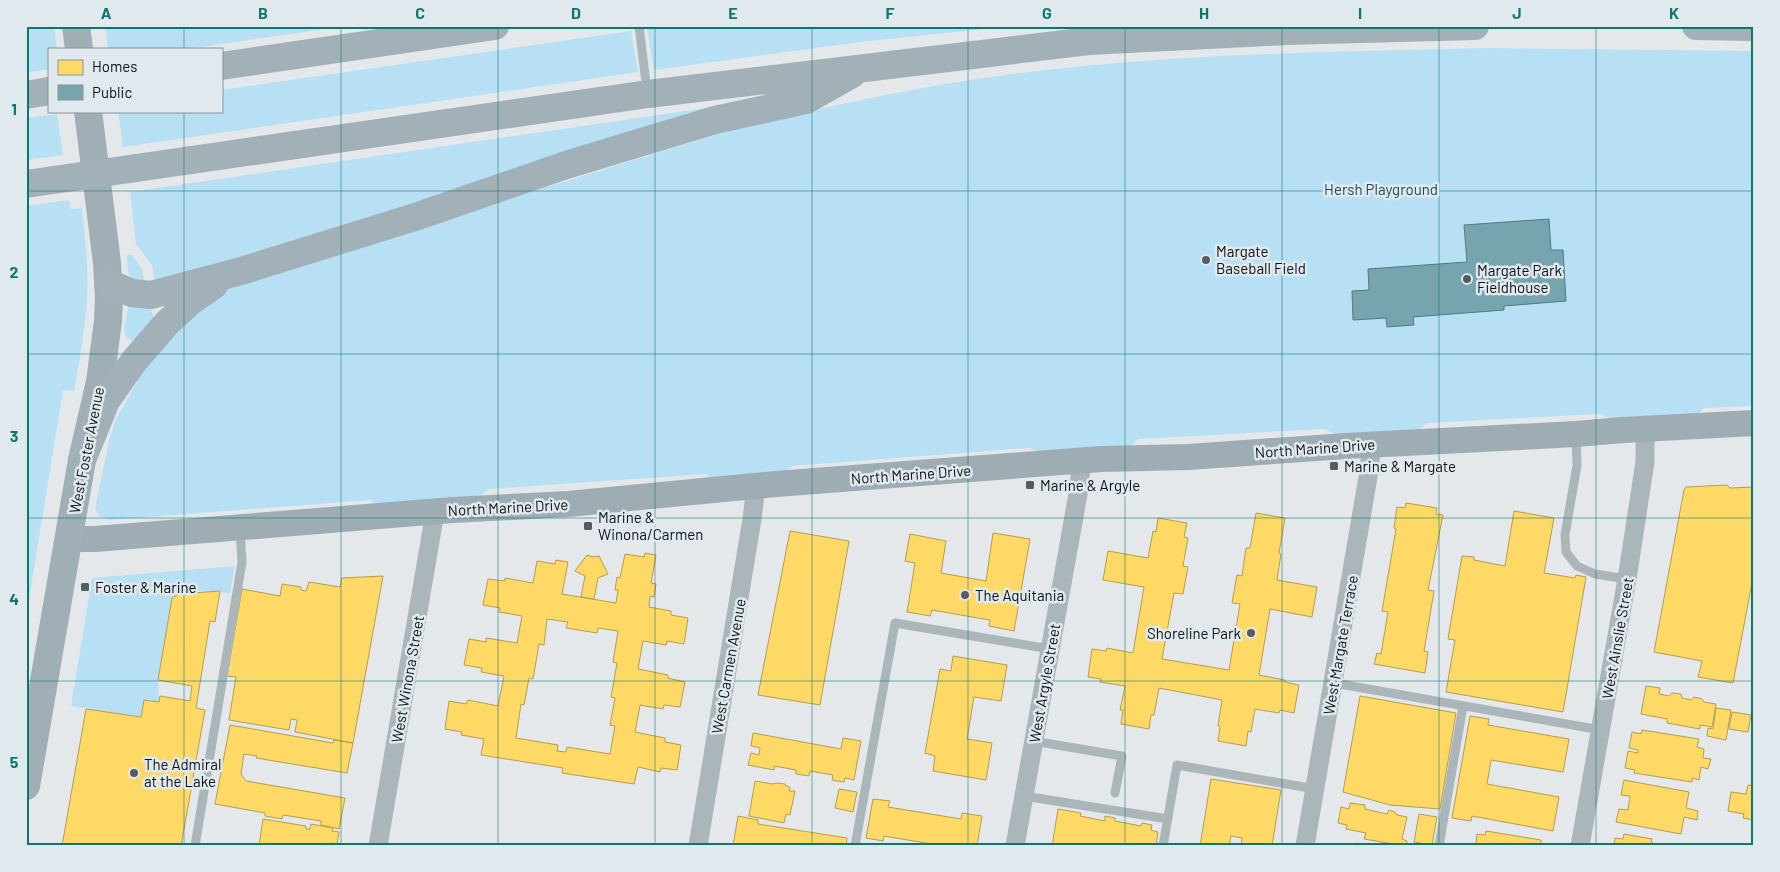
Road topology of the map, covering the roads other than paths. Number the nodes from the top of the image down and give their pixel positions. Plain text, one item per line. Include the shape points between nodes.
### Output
1 (76, 26) edge
2 (495, 26) edge
3 (639, 26) edge
4 (1475, 26) edge
5 (1696, 26) edge
6 (1754, 27) edge
7 (79, 48) edge
8 (222, 66) edge
9 (864, 67) junction
10 (48, 92) edge
11 (648, 94) junction
12 (26, 95) edge
13 (88, 112) edge
14 (26, 184) edge
15 (241, 271) junction
16 (108, 282) junction
17 (1754, 423) edge
18 (1645, 429) junction
19 (1576, 434) junction
20 (1372, 444) junction
21 (82, 460) junction
22 (1082, 461) junction
23 (756, 487) junction
24 (435, 512) junction
25 (240, 528) junction
26 (70, 539) junction
27 (1627, 579) junction
28 (1050, 649) junction
29 (1334, 683) junction
30 (1463, 706) junction
31 (1600, 730) junction
32 (1034, 742) junction
33 (26, 786) edge
34 (1315, 789) junction
35 (1115, 793) dead end
36 (1024, 796) junction
37 (1168, 819) junction
38 (195, 846) edge
39 (378, 846) edge
40 (698, 846) edge
41 (855, 846) edge
42 (1015, 846) edge
43 (1163, 846) edge
44 (1305, 846) edge
45 (1439, 846) edge
46 (1580, 846) edge

1 - 7 main road
2 - 8 highway
3 - 11 lane
4 - 9 highway via 1089,40
5 - 6 highway
9 - 11 highway
9 - 15 highway via 806,100 705,123 566,165 418,216
10 - 12 highway
11 - 14 highway
13 - 16 main road, West Foster Avenue
15 - 16 highway via 151,296 132,293
15 - 21 highway via 191,301 153,338 106,401
16 - 21 main road, West Foster Avenue via 105,350
17 - 18 street, North Marine Drive
18 - 19 street, North Marine Drive
18 - 27 street, West Ainslie Street via 1645,462
19 - 20 street, North Marine Drive
19 - 27 lane via 1577,465 1565,535 1566,552 1577,566 1596,574
20 - 22 street, North Marine Drive
20 - 29 street, West Margate Terrace
21 - 26 main road, West Foster Avenue
22 - 23 street, North Marine Drive
22 - 28 street, West Argyle Street
23 - 24 street, North Marine Drive
23 - 40 street, West Carmen Avenue
24 - 25 street, North Marine Drive
24 - 39 street, West Winona Street
25 - 26 street, North Marine Drive
25 - 38 lane via 242,562
26 - 33 main road, West Foster Avenue
27 - 31 street, West Ainslie Street
28 - 32 street, West Argyle Street
28 - 41 lane via 895,623
29 - 30 lane
29 - 34 street, West Margate Terrace
30 - 31 lane
30 - 45 lane
31 - 46 street, West Ainslie Street
32 - 35 lane via 1122,756
32 - 36 street, West Argyle Street
34 - 37 lane via 1177,766
34 - 44 street, West Margate Terrace
36 - 37 lane
36 - 42 street, West Argyle Street
37 - 43 lane

